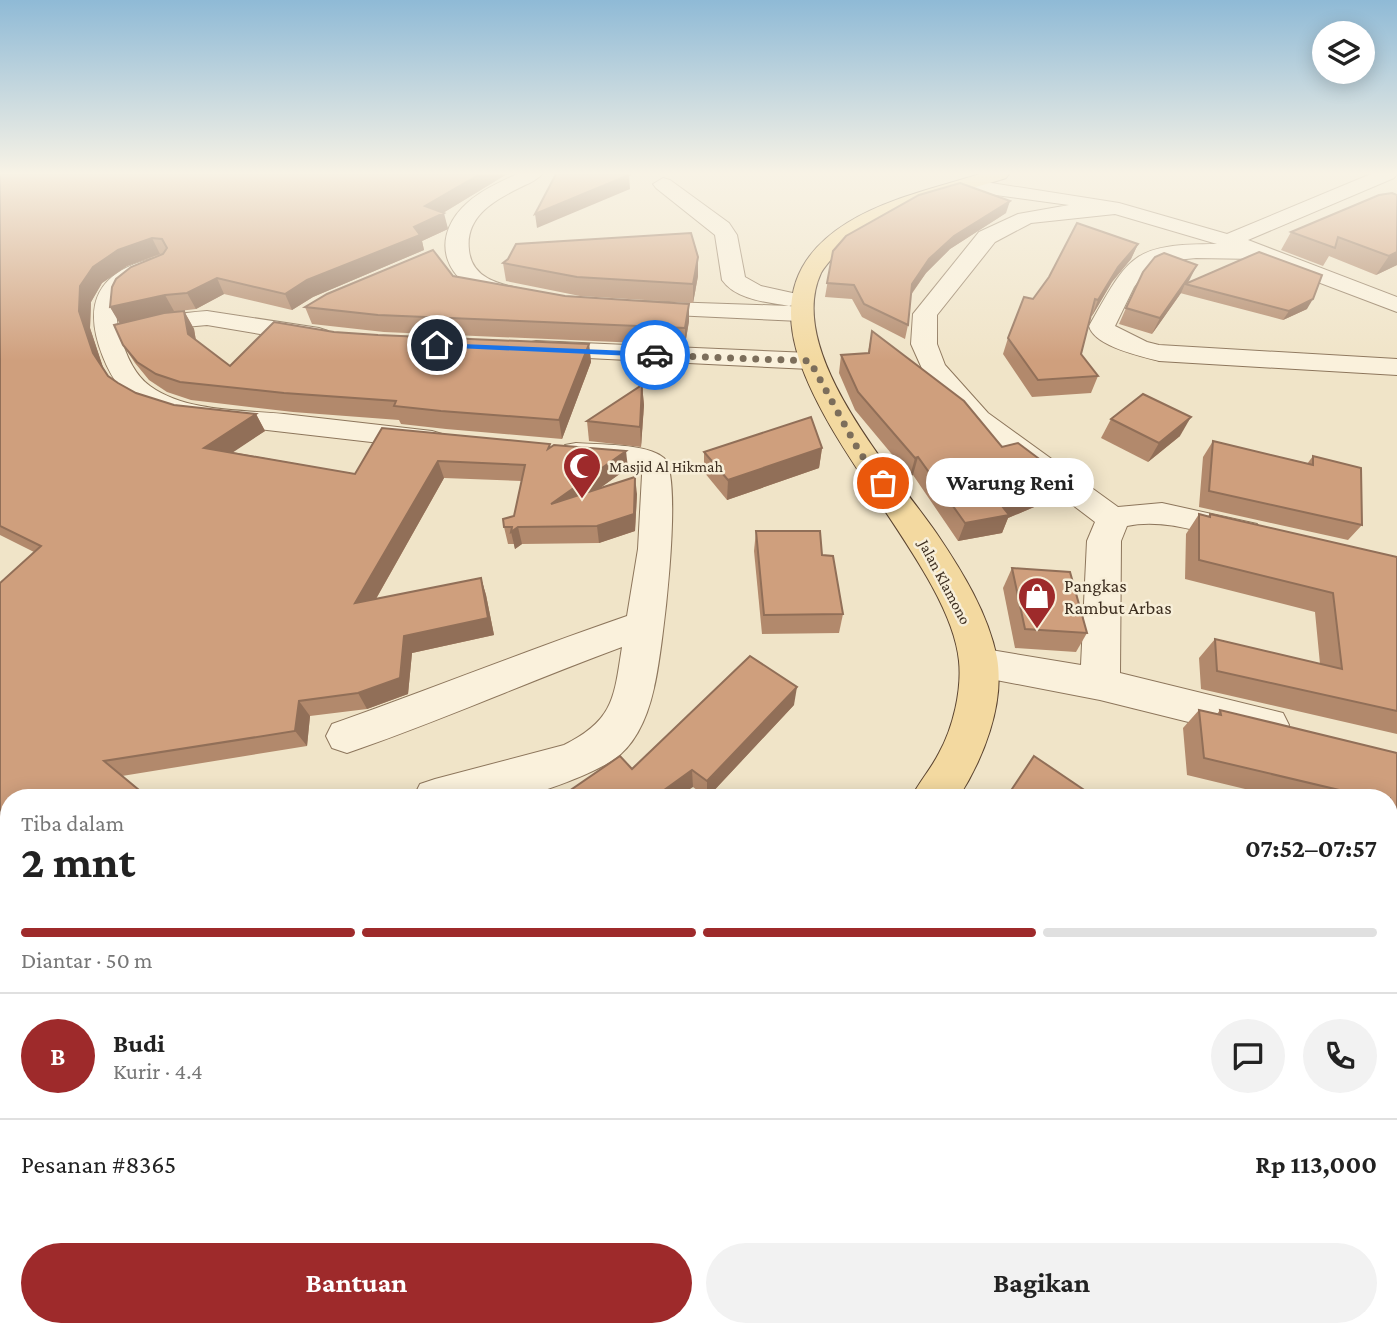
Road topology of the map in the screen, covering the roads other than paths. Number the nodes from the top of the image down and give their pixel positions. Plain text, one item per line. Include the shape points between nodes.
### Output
1 (459, 236) edge
2 (726, 236) edge
3 (842, 236) edge
4 (989, 236) edge
5 (1212, 236) edge
6 (1239, 236) edge
7 (1228, 241) junction
8 (457, 248) junction
9 (1260, 252) junction
10 (432, 259) edge
11 (162, 261) edge
12 (547, 300) edge
13 (1397, 305) edge
14 (622, 307) edge
15 (801, 308) junction
16 (315, 309) edge
17 (281, 330) junction
18 (107, 337) junction
19 (342, 340) edge
20 (508, 348) edge
21 (810, 361) junction
22 (1397, 367) edge
23 (456, 443) edge
24 (544, 449) edge
25 (1113, 519) junction
26 (1277, 539) edge
27 (645, 624) junction
28 (979, 663) junction
29 (1100, 684) junction
30 (1303, 733) edge
31 (347, 736) dead end
32 (470, 789) edge
33 (939, 789) edge

1 - 8 street
2 - 15 street via 738,284
3 - 15 main road, Jalan Klamono via 812,266
4 - 25 street via 925,314 924,344 933,367 978,419
5 - 7 street
6 - 7 street
7 - 9 street
8 - 10 street
8 - 12 street via 457,261 469,278
9 - 13 street
9 - 22 street via 1149,258 1130,275 1103,331 1158,353
11 - 18 street via 122,279 109,295 103,315
14 - 15 street
15 - 21 main road, Jalan Klamono
16 - 17 street
17 - 18 street via 196,318
17 - 19 street
18 - 23 street via 135,389 172,407
20 - 21 street
21 - 28 main road, Jalan Klamono via 860,453 924,541 960,604
24 - 27 street via 639,458 653,466 657,475 654,549
25 - 26 street via 1130,512 1183,517
25 - 29 street via 1104,541
27 - 31 street
27 - 32 street via 635,688 612,738 567,764
28 - 29 street
28 - 33 main road, Jalan Klamono via 977,693 963,742 955,766
29 - 30 street

